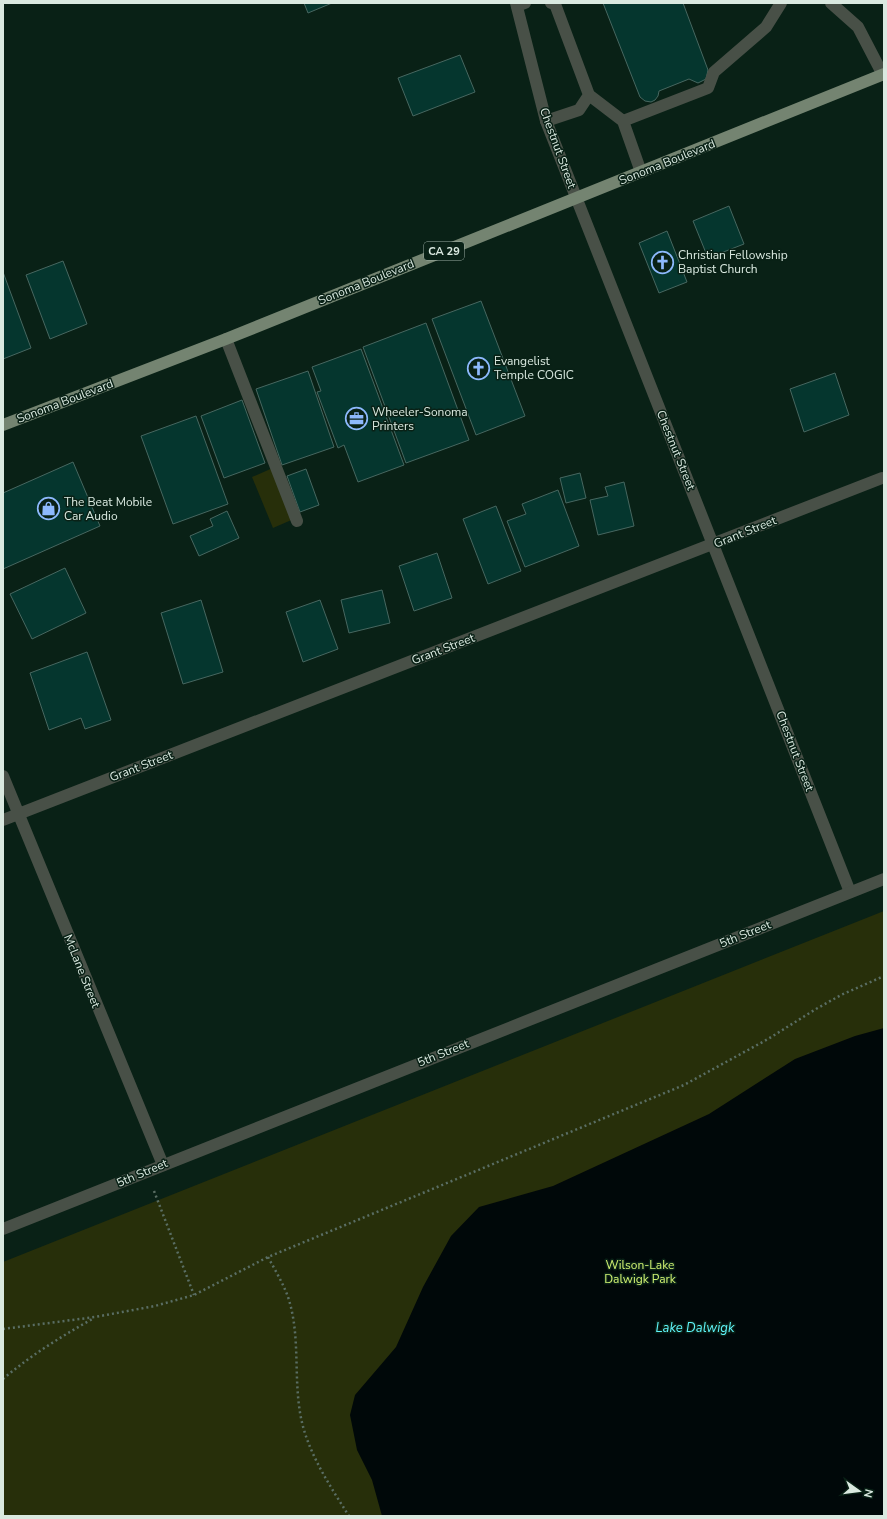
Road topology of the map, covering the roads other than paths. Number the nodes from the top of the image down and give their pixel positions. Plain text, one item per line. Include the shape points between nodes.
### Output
1 (552, 3) edge
2 (781, 3) edge
3 (831, 3) edge
4 (520, 4) edge
5 (883, 75) edge
6 (589, 96) junction
7 (546, 121) junction
8 (623, 121) junction
9 (641, 172) junction
10 (576, 198) junction
11 (226, 338) junction
12 (3, 425) edge
13 (882, 478) dead end
14 (297, 521) dead end
15 (714, 544) junction
16 (3, 776) edge
17 (18, 814) junction
18 (3, 820) edge
19 (884, 879) edge
20 (850, 892) junction
21 (163, 1165) junction
22 (3, 1229) edge

1 - 6 street via 555,4
2 - 8 street via 766,27 714,72 708,88
3 - 5 street via 858,27
4 - 7 street, Chestnut Street
5 - 9 main road, Sonoma Boulevard / CA 29
6 - 7 street via 579,110
6 - 8 street
7 - 10 street, Chestnut Street
8 - 9 street
9 - 10 main road, Sonoma Boulevard / CA 29
10 - 11 main road, Sonoma Boulevard / CA 29
10 - 15 street, Chestnut Street
11 - 12 main road, Sonoma Boulevard / CA 29
11 - 14 street
13 - 15 street, Grant Street
15 - 17 street, Grant Street
15 - 20 street, Chestnut Street
16 - 17 street, McLane Street
17 - 18 street, Grant Street
17 - 21 street, McLane Street
19 - 20 street, 5th Street
20 - 21 street, 5th Street
21 - 22 street, 5th Street

